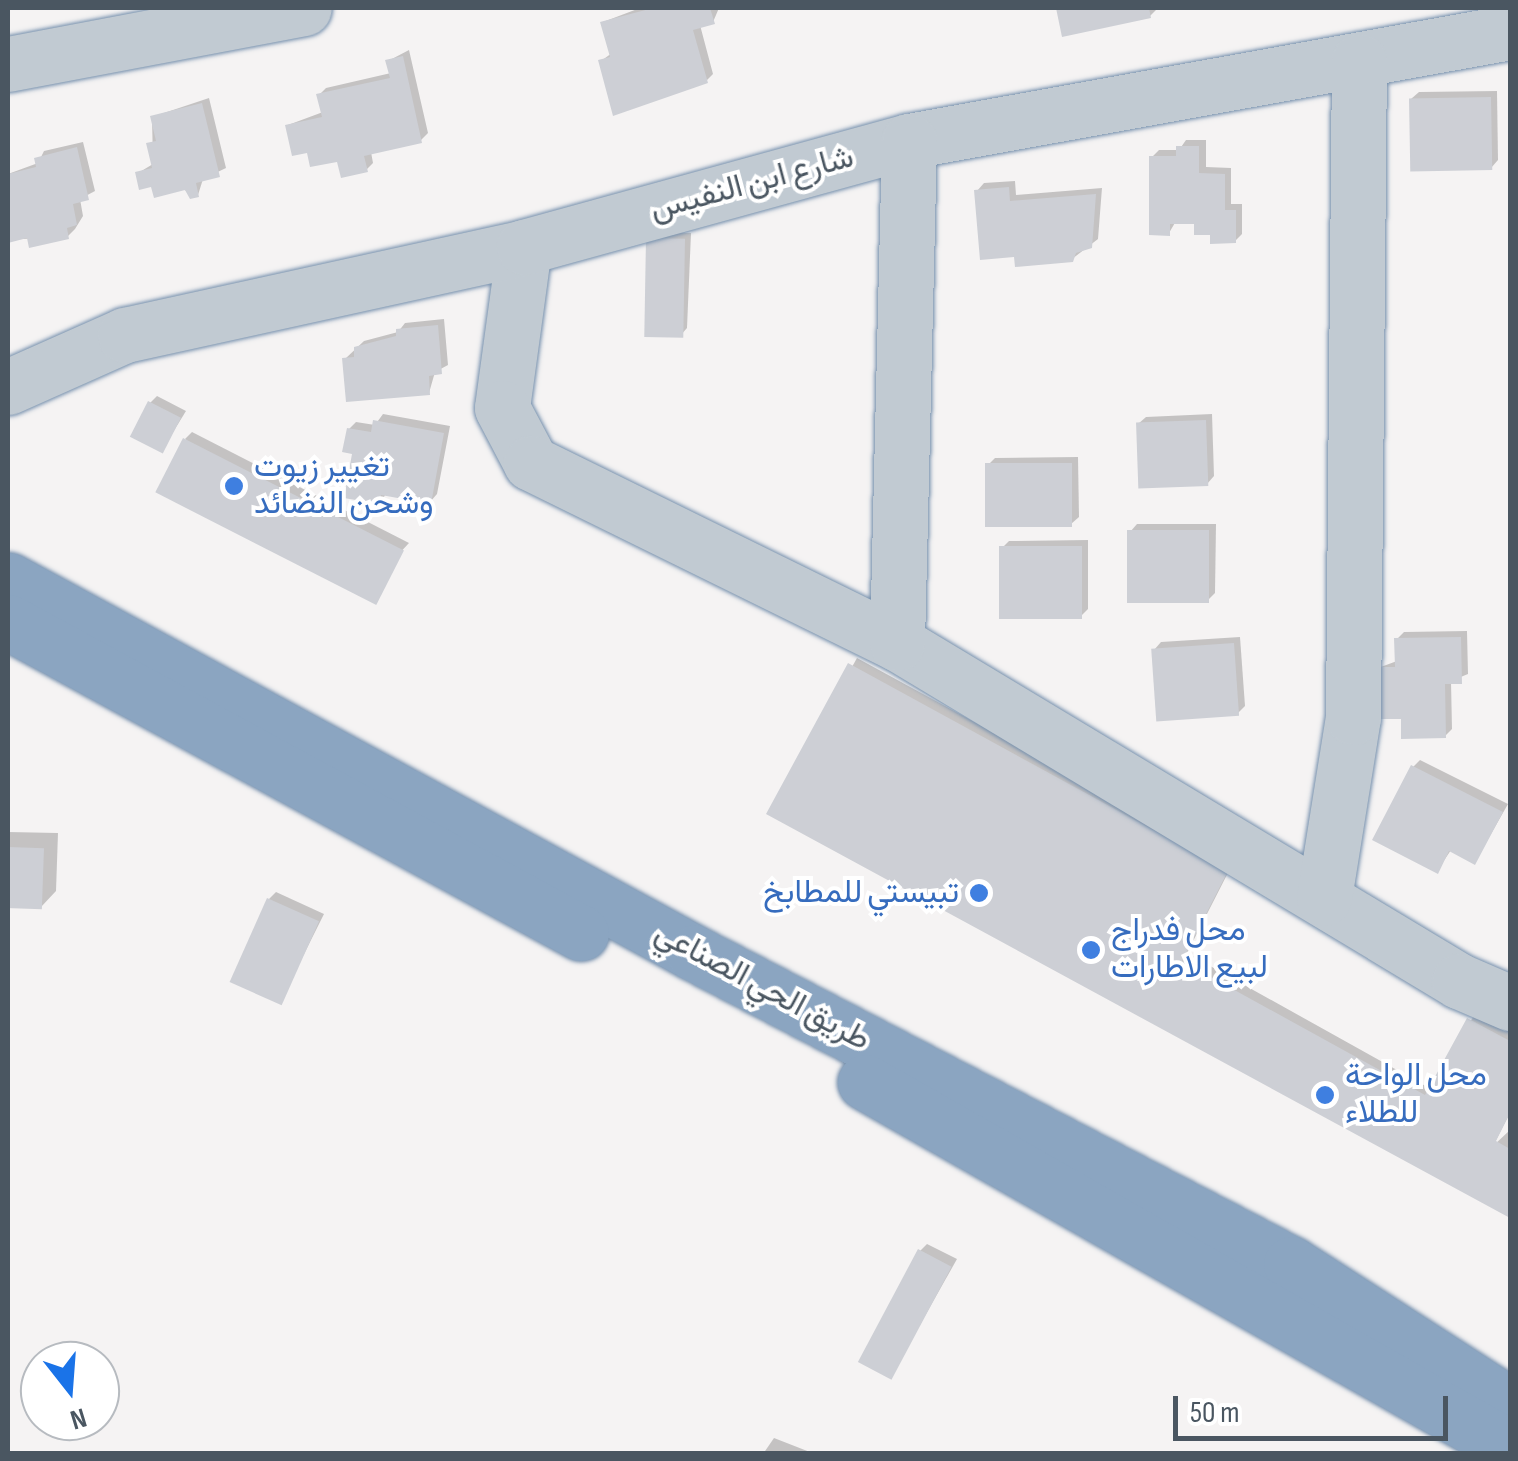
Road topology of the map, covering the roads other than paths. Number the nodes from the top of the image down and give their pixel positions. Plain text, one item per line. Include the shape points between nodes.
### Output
1 (304, 8) edge
2 (1510, 32) edge
3 (1359, 61) junction
4 (8, 64) edge
5 (909, 141) junction
6 (524, 246) junction
7 (8, 386) edge
8 (8, 580) edge
9 (8, 622) edge
10 (897, 643) junction
11 (1324, 898) junction
12 (1510, 1004) edge
13 (1510, 1405) edge
14 (1510, 1448) edge

1 - 4 street
2 - 3 street, شارع ابن النفيس
3 - 5 street, شارع ابن النفيس
3 - 11 street via 1352,717
5 - 6 street, شارع ابن النفيس
5 - 10 street
6 - 7 street, شارع ابن النفيس via 125,335
6 - 10 street via 502,408 531,462
8 - 13 highway, طريق الحي الصناعي via 694,953 1291,1264
9 - 14 highway, طريق الحي الصناعي via 884,1092
10 - 11 street
11 - 12 street

